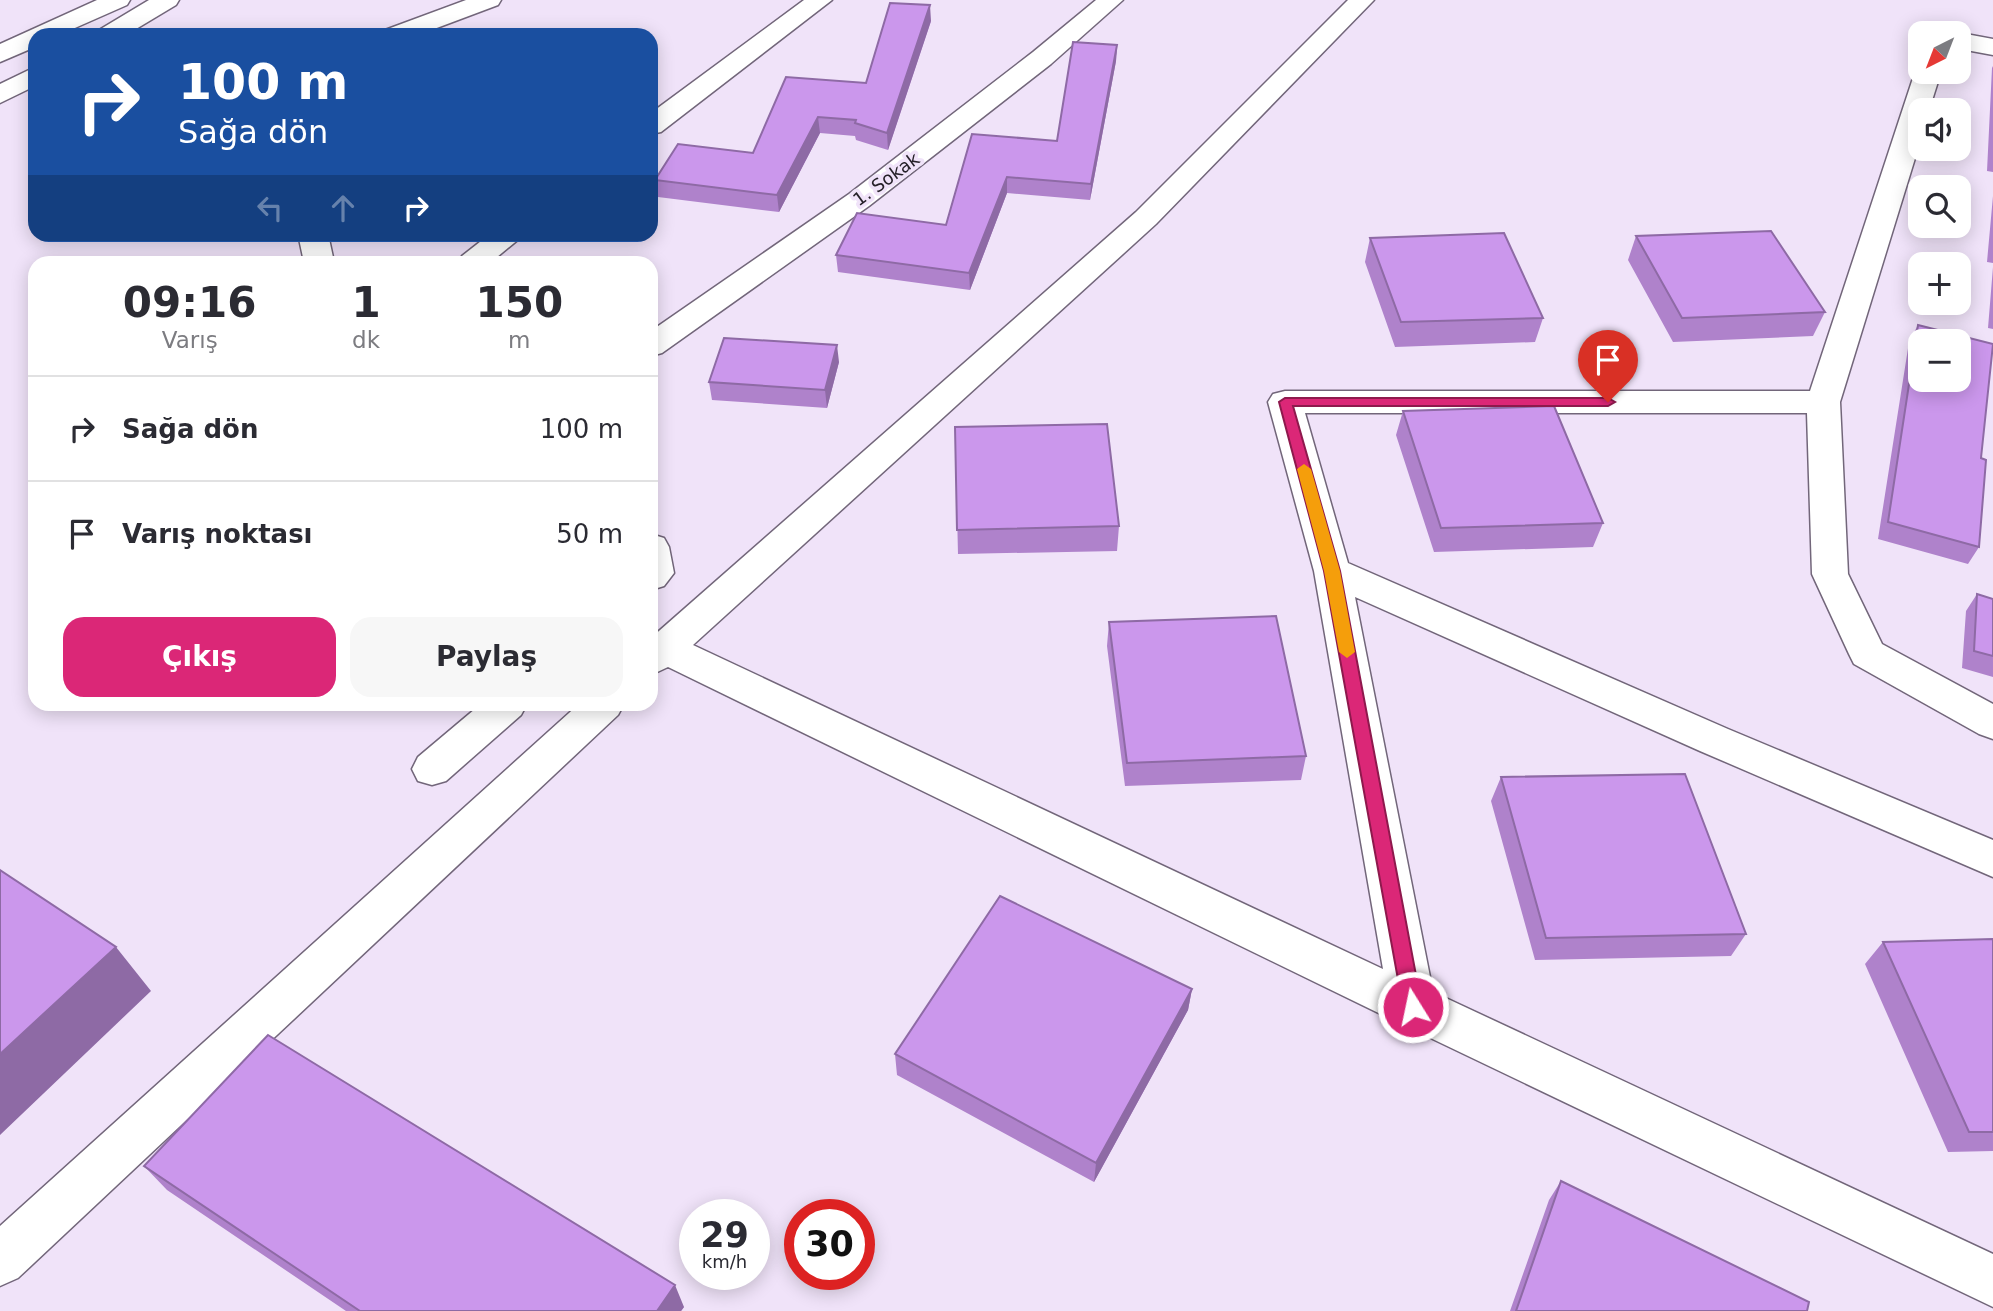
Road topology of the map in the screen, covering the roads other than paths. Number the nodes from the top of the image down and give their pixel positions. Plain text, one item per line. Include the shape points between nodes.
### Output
1 (118, 0) edge
2 (167, 0) edge
3 (489, 0) edge
4 (820, 0) edge
5 (1111, 0) edge
6 (1362, 0) edge
7 (0, 25) edge
8 (54, 28) edge
9 (120, 28) edge
10 (413, 28) edge
11 (28, 34) edge
12 (28, 40) edge
13 (1971, 43) edge
14 (1993, 47) edge
15 (0, 54) edge
16 (28, 79) edge
17 (1924, 84) edge
18 (0, 95) edge
19 (658, 122) edge
20 (499, 242) edge
21 (481, 256) edge
22 (658, 341) edge
23 (1823, 402) junction
24 (1332, 571) junction
25 (658, 654) edge
26 (499, 711) edge
27 (596, 711) edge
28 (1993, 723) edge
29 (432, 769) dead end
30 (1993, 859) edge
31 (1413, 1007) junction
32 (0, 1261) edge
33 (1993, 1281) edge

1 - 8 street
2 - 9 street
3 - 10 street
4 - 19 street
5 - 22 street, 1. Sokak via 869,192
6 - 25 street via 1146,218
7 - 11 street
12 - 15 street
13 - 14 street
16 - 18 street
17 - 23 street
20 - 21 street
23 - 24 street via 1285,402
23 - 28 street via 1830,574 1868,654
24 - 30 street
24 - 31 street
25 - 31 street
26 - 29 street
27 - 32 street
31 - 33 street

